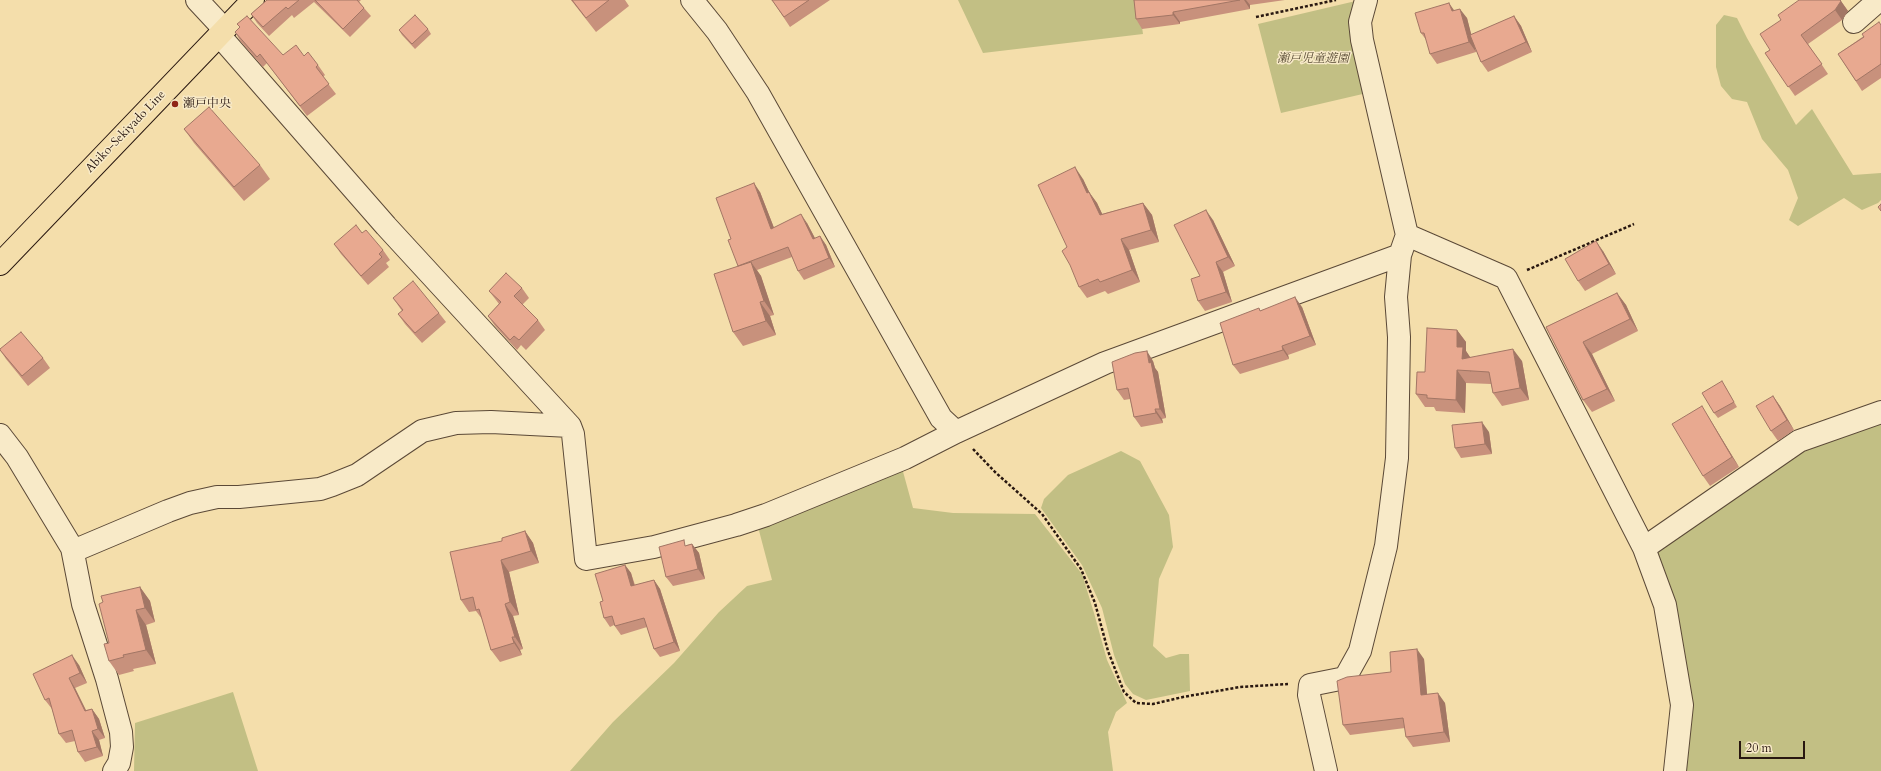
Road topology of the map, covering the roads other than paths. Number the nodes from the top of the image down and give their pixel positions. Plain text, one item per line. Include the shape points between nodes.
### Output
1 (197, 0) edge
2 (252, 0) edge
3 (692, 0) edge
4 (1366, 0) edge
5 (1879, 0) edge
6 (1854, 22) dead end
7 (221, 32) junction
8 (1404, 245) junction
9 (0, 264) edge
10 (1881, 412) edge
11 (570, 426) junction
12 (956, 432) junction
13 (0, 435) edge
14 (72, 548) junction
15 (1644, 548) junction
16 (114, 771) edge
17 (1326, 771) edge
18 (1675, 771) edge

1 - 7 street
2 - 7 main road, Abiko-Sekiyado Line
3 - 12 street via 717,31 758,93 942,418
4 - 8 street via 1360,22 1362,40
5 - 6 street
7 - 9 main road, Abiko-Sekiyado Line
7 - 11 street via 381,220
8 - 12 street via 1105,363
8 - 15 street via 1506,278
8 - 17 street via 1396,297 1399,337 1397,458 1386,546 1360,651 1345,678 1310,685 1309,695
10 - 15 street via 1799,442
11 - 12 street via 573,434 586,560 654,548 736,525 905,458
11 - 14 street via 456,423 422,431 357,475 332,485 320,489 217,497 190,503 78,549
13 - 14 street via 17,457
14 - 16 street via 83,604 121,732 121,752
15 - 18 street via 1665,606 1682,705

